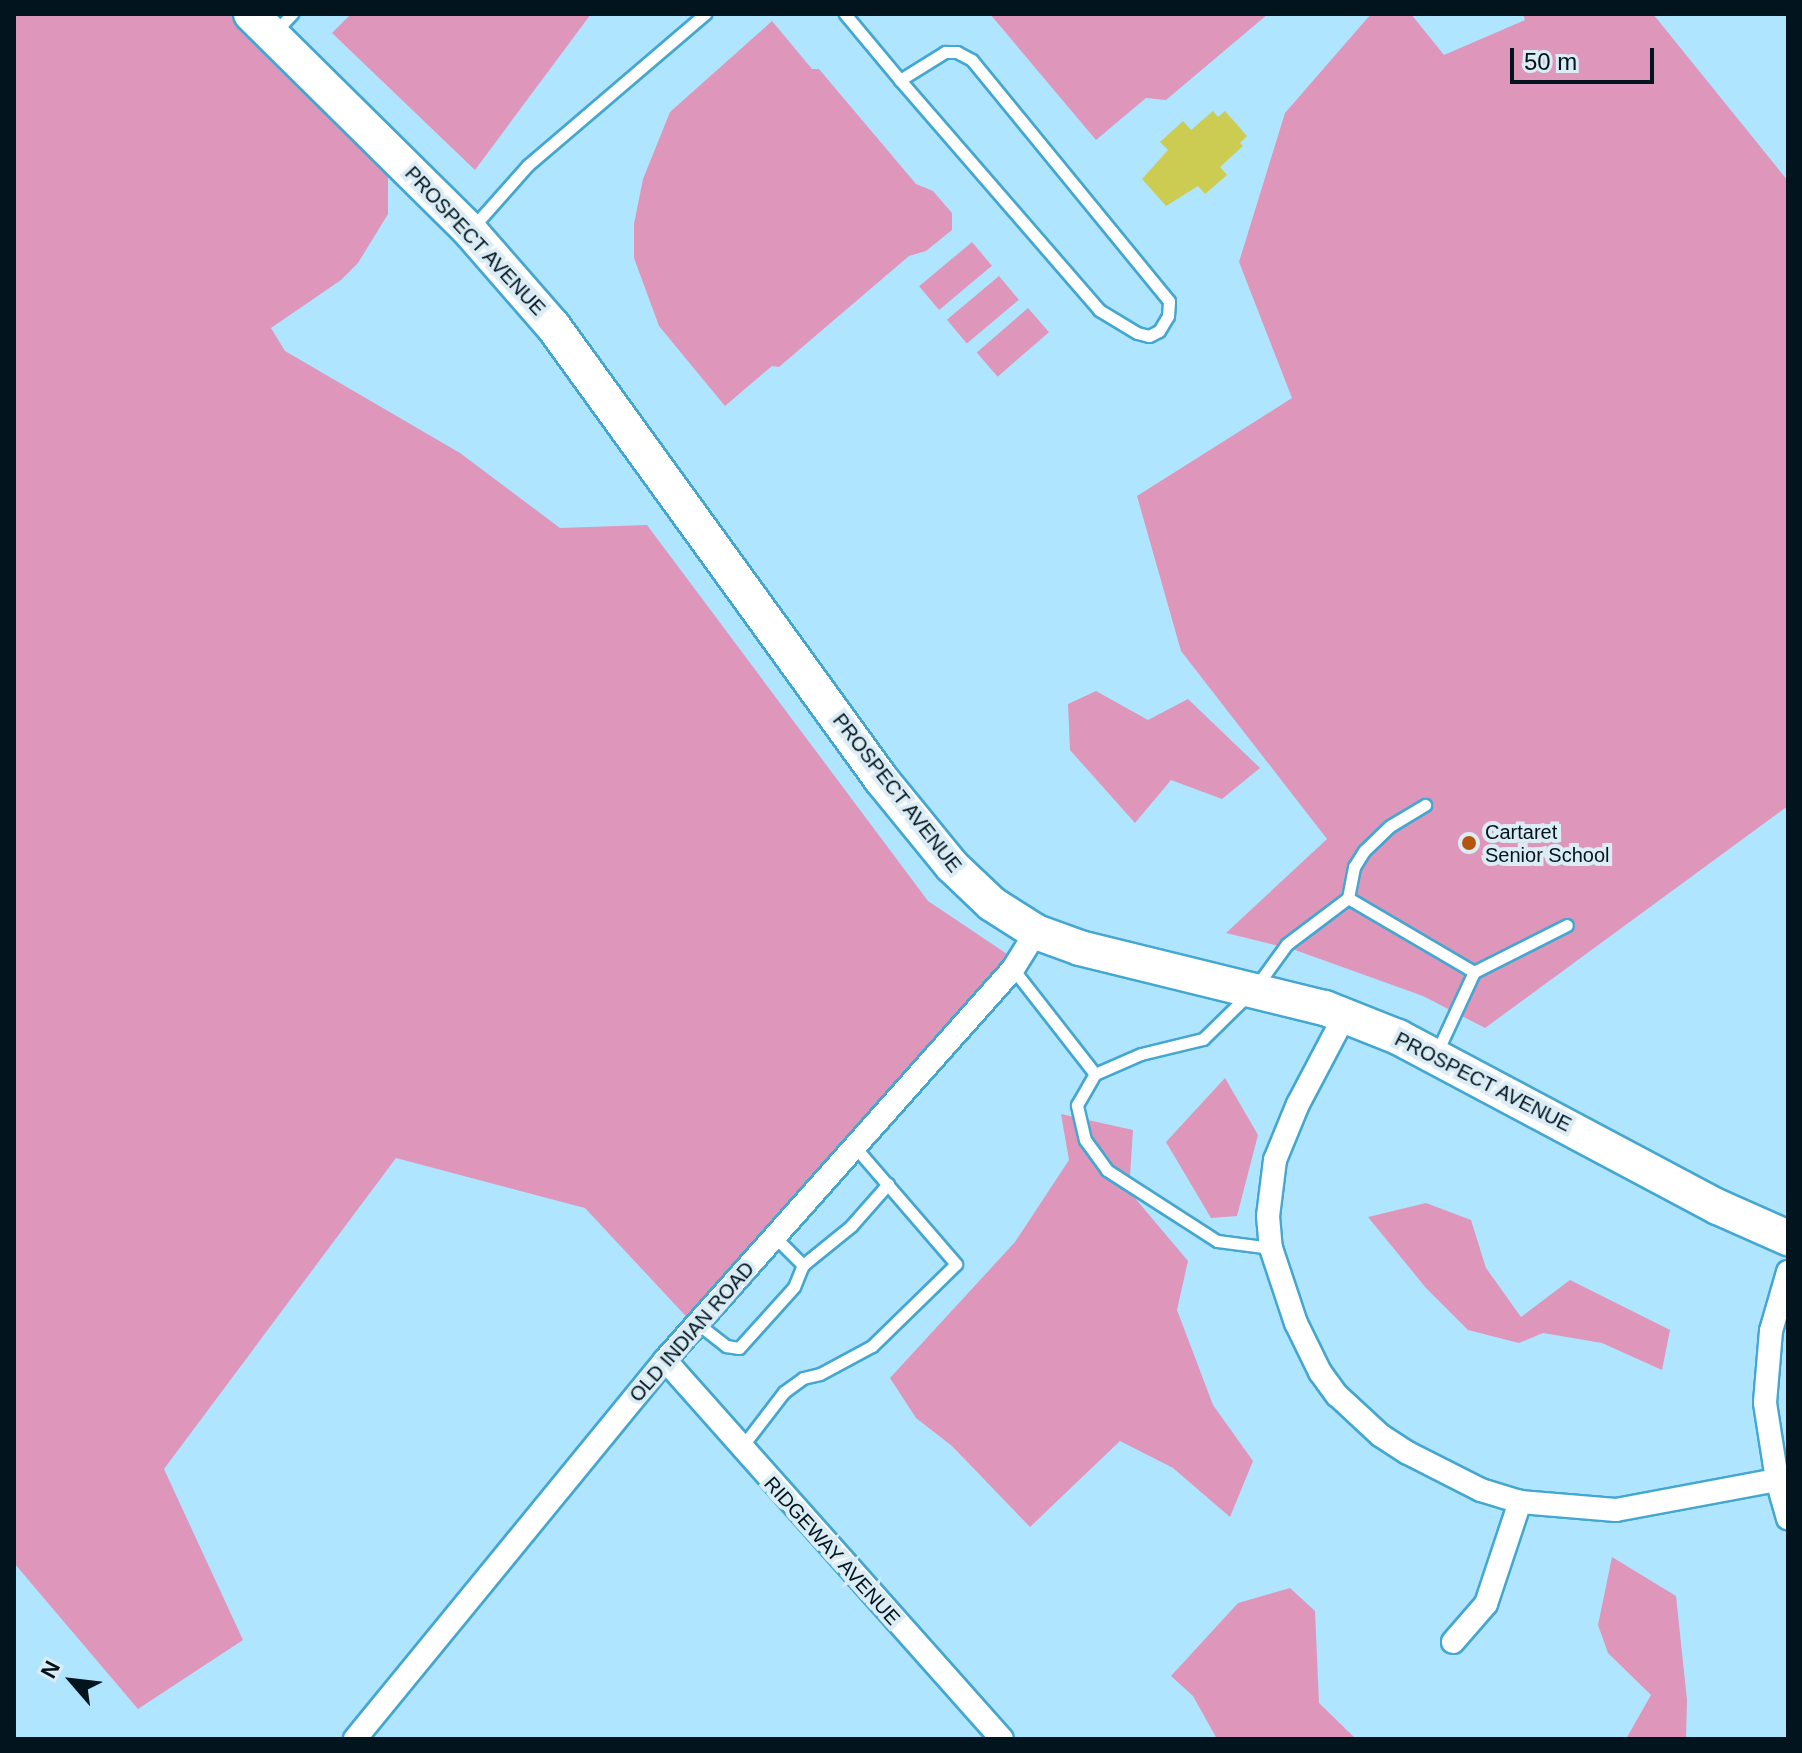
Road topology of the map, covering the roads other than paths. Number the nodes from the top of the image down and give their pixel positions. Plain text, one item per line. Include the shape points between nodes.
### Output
1 (705, 14) edge
2 (845, 14) edge
3 (272, 21) edge
4 (900, 80) junction
5 (470, 231) junction
6 (1425, 805) dead end
7 (1348, 898) junction
8 (1567, 925) dead end
9 (1036, 932) junction
10 (1013, 969) junction
11 (1474, 972) junction
12 (1255, 988) junction
13 (1345, 1015) junction
14 (1436, 1054) junction
15 (1095, 1074) junction
16 (855, 1147) junction
17 (888, 1184) junction
18 (775, 1237) junction
19 (1788, 1238) edge
20 (1271, 1248) junction
21 (803, 1265) junction
22 (1788, 1272) edge
23 (698, 1324) junction
24 (665, 1360) junction
25 (741, 1448) junction
26 (1777, 1480) junction
27 (1520, 1502) junction
28 (1788, 1518) edge
29 (1453, 1642) dead end
30 (355, 1739) edge
31 (1002, 1739) edge

1 - 5 lane via 528,165
2 - 4 lane
3 - 5 main road, PROSPECT AVENUE
4 - 4 lane via 1099,310 1149,336 1164,324 1170,307 1156,284 972,60 945,52
5 - 9 main road, PROSPECT AVENUE via 553,326 922,832 992,904
6 - 7 lane via 1390,826 1364,851 1354,867
7 - 11 lane
7 - 12 lane via 1287,944
8 - 11 lane
9 - 10 street, OLD INDIAN ROAD
9 - 12 main road, PROSPECT AVENUE via 1116,958
10 - 15 lane
10 - 16 street, OLD INDIAN ROAD
11 - 14 lane
12 - 13 main road, PROSPECT AVENUE
12 - 15 lane via 1203,1039 1141,1054
13 - 14 main road, PROSPECT AVENUE
13 - 20 street via 1275,1160 1269,1188
14 - 19 main road, PROSPECT AVENUE via 1718,1207
15 - 20 lane via 1077,1105 1085,1140 1107,1170 1217,1241
16 - 17 lane
16 - 18 street, OLD INDIAN ROAD
17 - 21 lane via 851,1226
17 - 25 lane via 956,1264 872,1346 784,1392
18 - 21 lane
18 - 23 street, OLD INDIAN ROAD
20 - 27 street via 1296,1323 1337,1395 1408,1453 1481,1490
21 - 23 lane via 794,1287 739,1348 726,1346
22 - 26 street via 1766,1364 1765,1403
23 - 24 street, OLD INDIAN ROAD
24 - 25 street, RIDGEWAY AVENUE
24 - 30 street, OLD INDIAN ROAD
25 - 31 street, RIDGEWAY AVENUE
26 - 27 street via 1616,1510
26 - 28 street
27 - 29 street via 1486,1604

